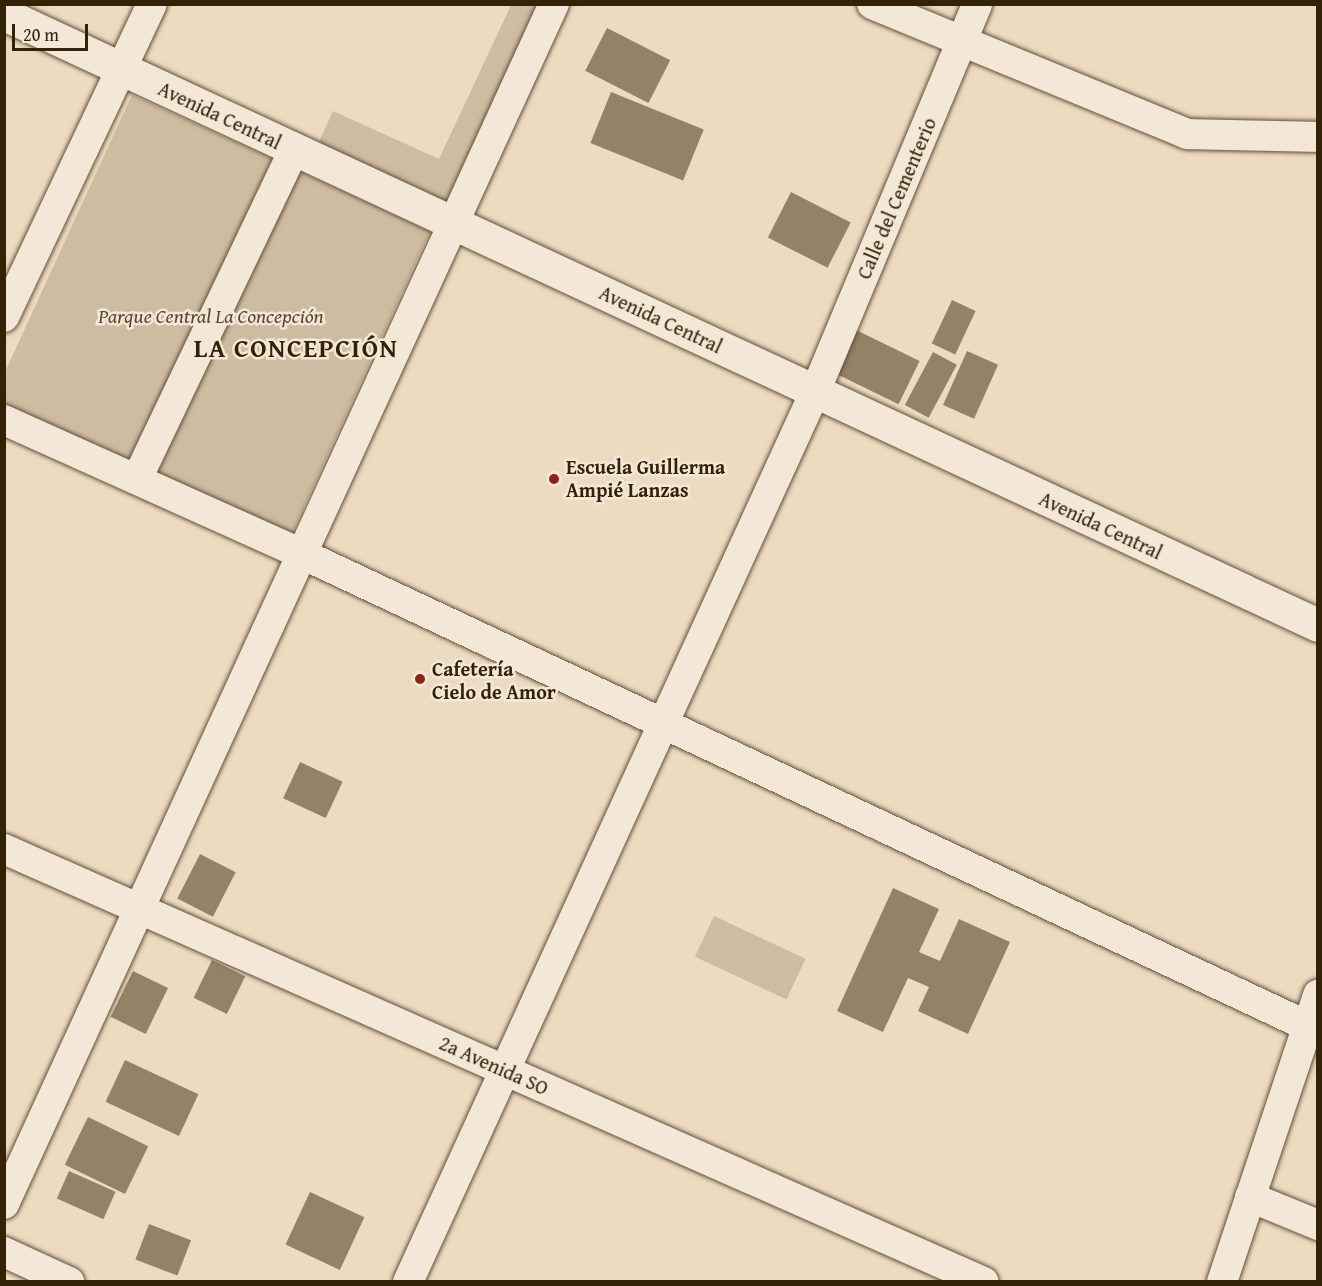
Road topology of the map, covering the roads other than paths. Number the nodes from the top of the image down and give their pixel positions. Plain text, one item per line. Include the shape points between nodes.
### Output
1 (152, 4) edge
2 (554, 4) edge
3 (872, 4) edge
4 (977, 4) edge
5 (4, 14) edge
6 (960, 42) junction
7 (122, 70) junction
8 (1317, 137) edge
9 (294, 150) junction
10 (454, 222) junction
11 (4, 317) edge
12 (815, 392) junction
13 (4, 420) edge
14 (137, 479) junction
15 (302, 554) junction
16 (1317, 625) edge
17 (663, 724) junction
18 (4, 849) edge
19 (140, 909) junction
20 (1317, 995) edge
21 (1312, 1028) edge
22 (505, 1070) junction
23 (1250, 1197) junction
24 (4, 1204) edge
25 (1317, 1225) edge
26 (4, 1252) edge
27 (69, 1281) edge
28 (408, 1281) edge
29 (984, 1281) edge
30 (1222, 1281) edge

1 - 7 street
2 - 10 street
3 - 6 street
4 - 6 street, Calle del Cementerio
5 - 7 main road, Avenida Central
6 - 8 street via 1187,134
6 - 12 street, Calle del Cementerio
7 - 9 main road, Avenida Central
7 - 11 street
9 - 10 main road, Avenida Central
9 - 14 street
10 - 12 main road, Avenida Central
10 - 15 street
12 - 16 main road, Avenida Central
12 - 17 street, Calle del Cementerio
13 - 14 street
14 - 15 street
15 - 17 street
15 - 19 street
17 - 21 street
17 - 22 street, Calle del Cementerio
18 - 19 street, 2a Avenida SO
19 - 22 street, 2a Avenida SO
19 - 24 street
20 - 21 street
21 - 23 street
22 - 28 street, Calle del Cementerio
22 - 29 street, 2a Avenida SO
23 - 25 street
23 - 30 street
26 - 27 street

